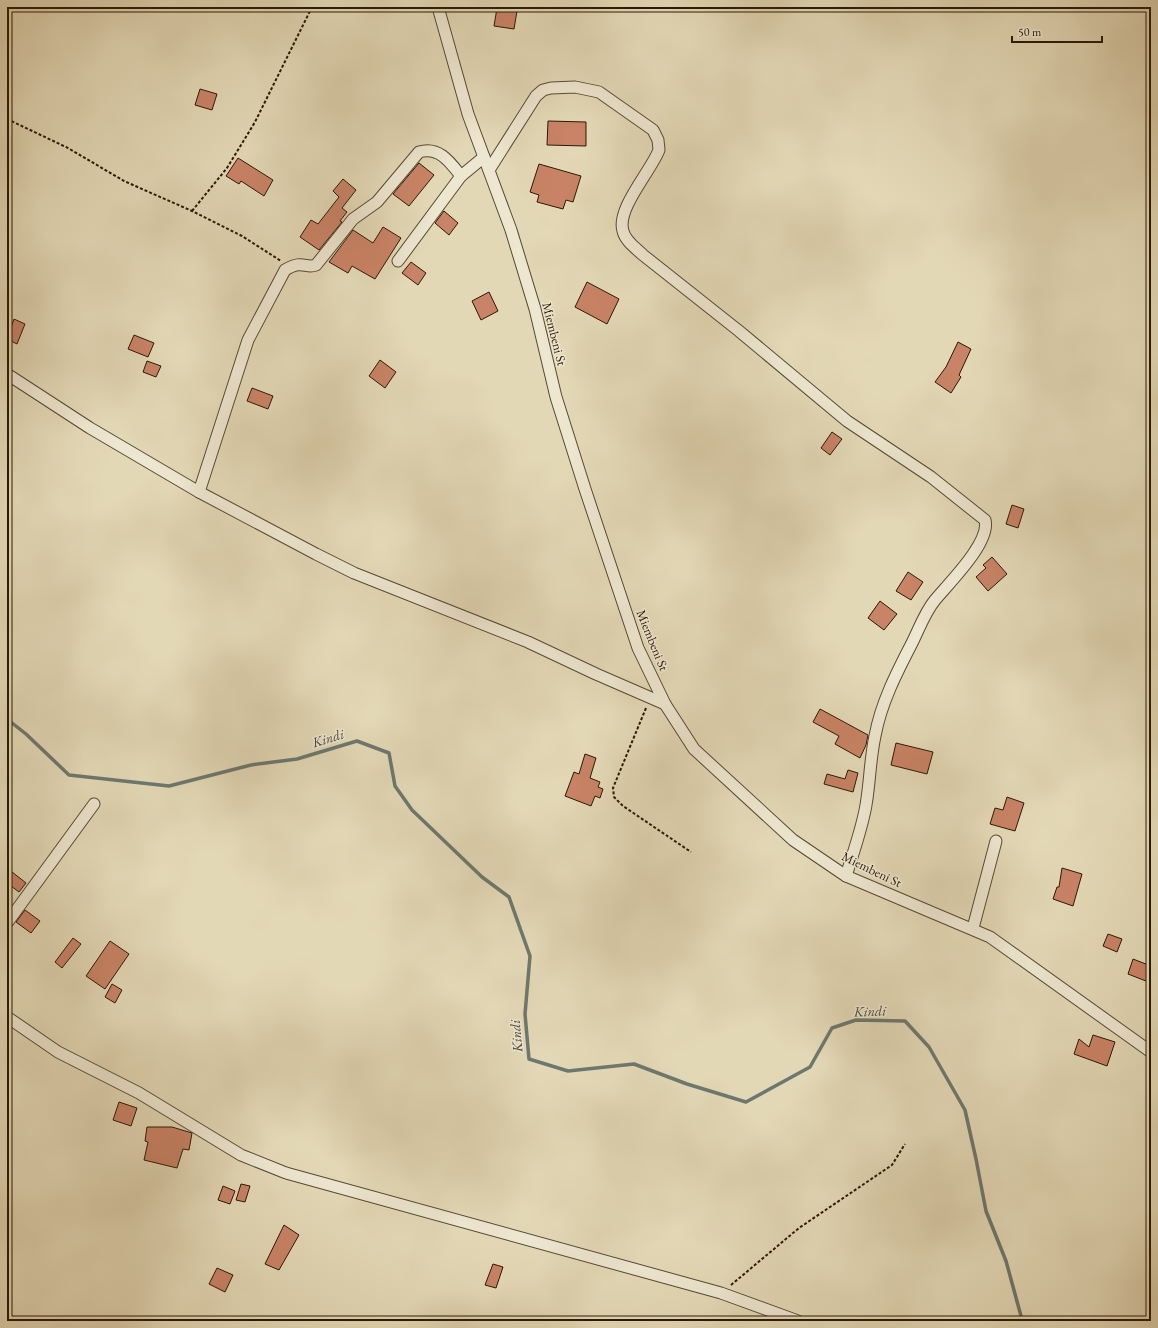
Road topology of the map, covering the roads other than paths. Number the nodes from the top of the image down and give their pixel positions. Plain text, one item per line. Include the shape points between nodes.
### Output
1 (438, 7) edge
2 (484, 157) junction
3 (489, 170) junction
4 (461, 176) junction
5 (398, 261) dead end
6 (7, 374) edge
7 (199, 492) junction
8 (665, 704) junction
9 (94, 804) dead end
10 (996, 842) dead end
11 (846, 876) junction
12 (7, 923) edge
13 (973, 928) junction
14 (7, 1017) edge
15 (1151, 1052) edge
16 (798, 1321) edge

1 - 2 street, Miembeni St via 468,114
2 - 3 street, Miembeni St
2 - 4 street
3 - 8 street, Miembeni St via 535,309 556,397 587,496 638,648
3 - 11 street via 536,96 543,90 575,87 599,92 623,108 653,130 660,150 623,216 623,231 629,241 847,421 931,477 985,520 986,531 983,538 932,604 898,669 884,703 875,734 866,806
4 - 5 street
4 - 7 street via 441,154 429,150 419,152 377,202 353,219 316,265 299,264 285,270 248,340
6 - 7 street via 90,428
7 - 8 street via 354,573 528,642
8 - 11 street, Miembeni St via 694,749 793,840
9 - 12 street
10 - 13 street
11 - 13 street, Miembeni St
13 - 15 street, Miembeni St via 1019,956
14 - 16 street via 58,1052 139,1093 242,1155 286,1173 721,1293

